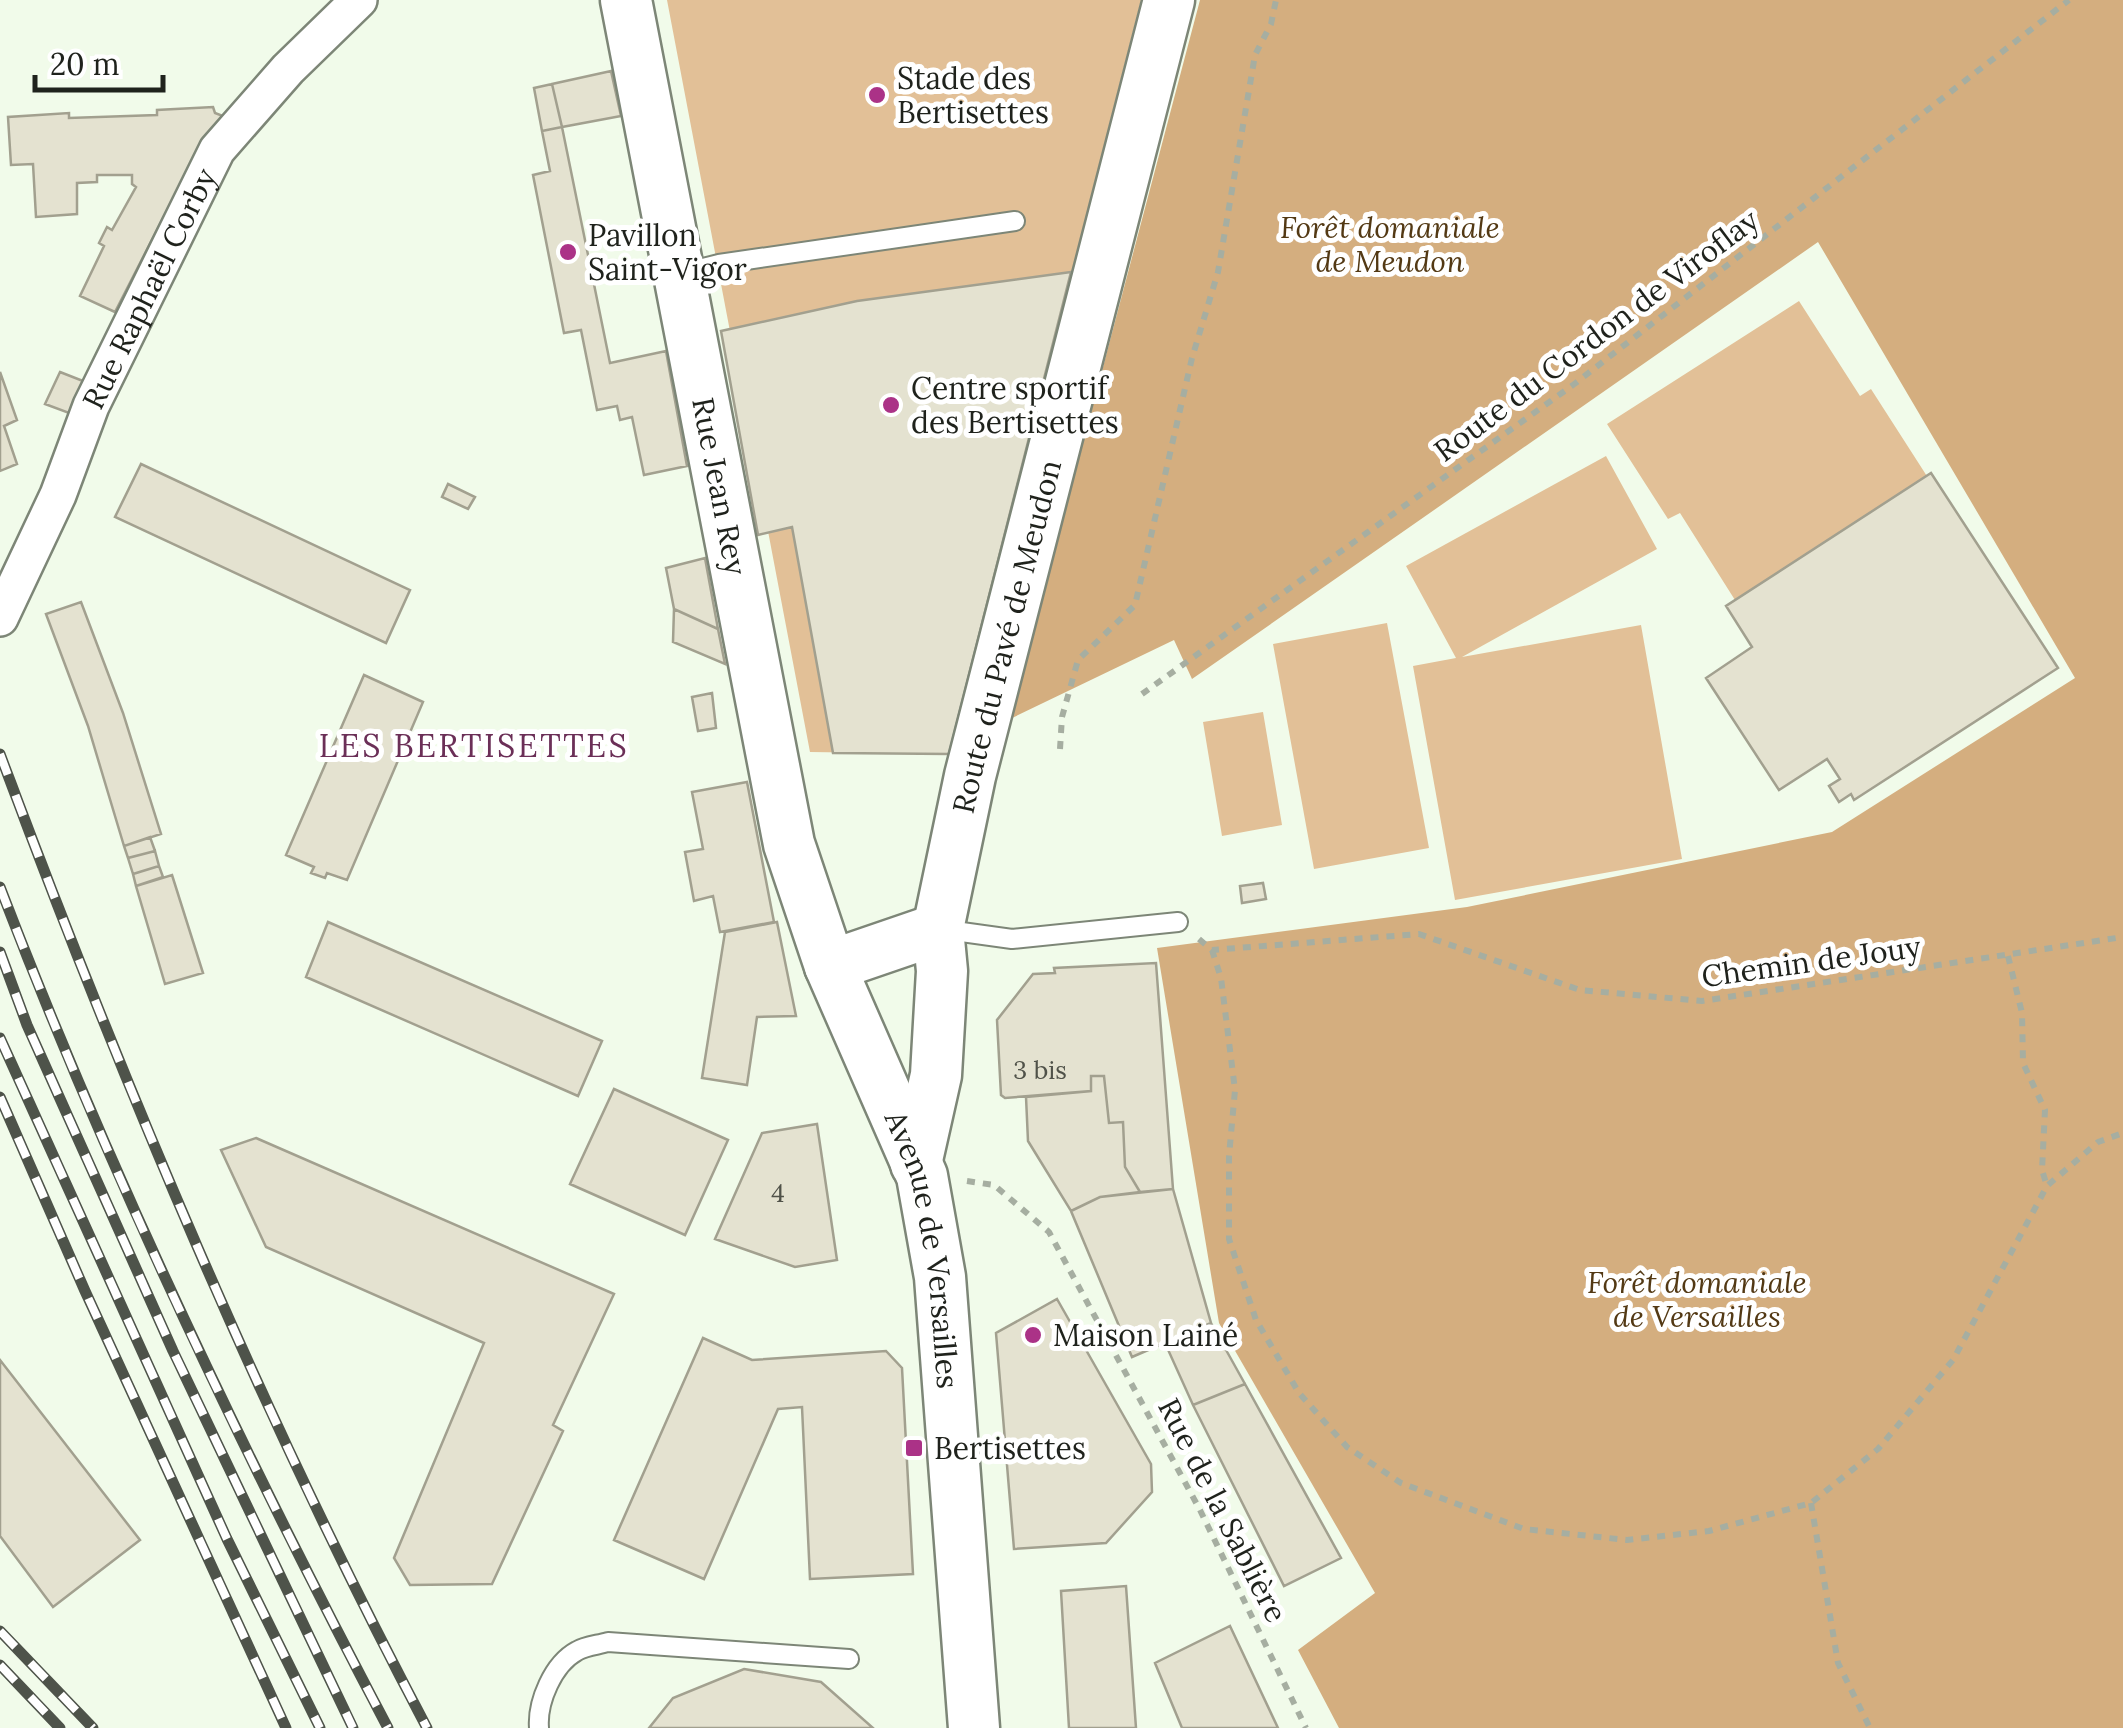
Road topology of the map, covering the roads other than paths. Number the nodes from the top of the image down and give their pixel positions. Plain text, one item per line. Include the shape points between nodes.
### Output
1 (359, 0) edge
2 (626, 0) edge
3 (1169, 0) edge
4 (1015, 221) dead end
5 (678, 274) junction
6 (0, 618) edge
7 (1178, 922) dead end
8 (938, 929) junction
9 (830, 966) junction
10 (919, 1170) junction
11 (848, 1659) dead end
12 (540, 1728) edge
13 (974, 1728) edge

1 - 6 street, Rue Raphaël Corby via 217,150 91,406
2 - 5 street, Rue Jean Rey
3 - 8 street, Route du Pavé de Meudon via 970,776
4 - 5 lane
5 - 9 street, Rue Jean Rey via 789,844
7 - 8 lane via 1012,940
8 - 9 street
8 - 10 street, Route du Pavé de Meudon via 936,1075
9 - 10 street, Avenue de Versailles
10 - 13 street, Avenue de Versailles via 940,1277
11 - 12 lane via 608,1642 578,1650 557,1667 538,1716

